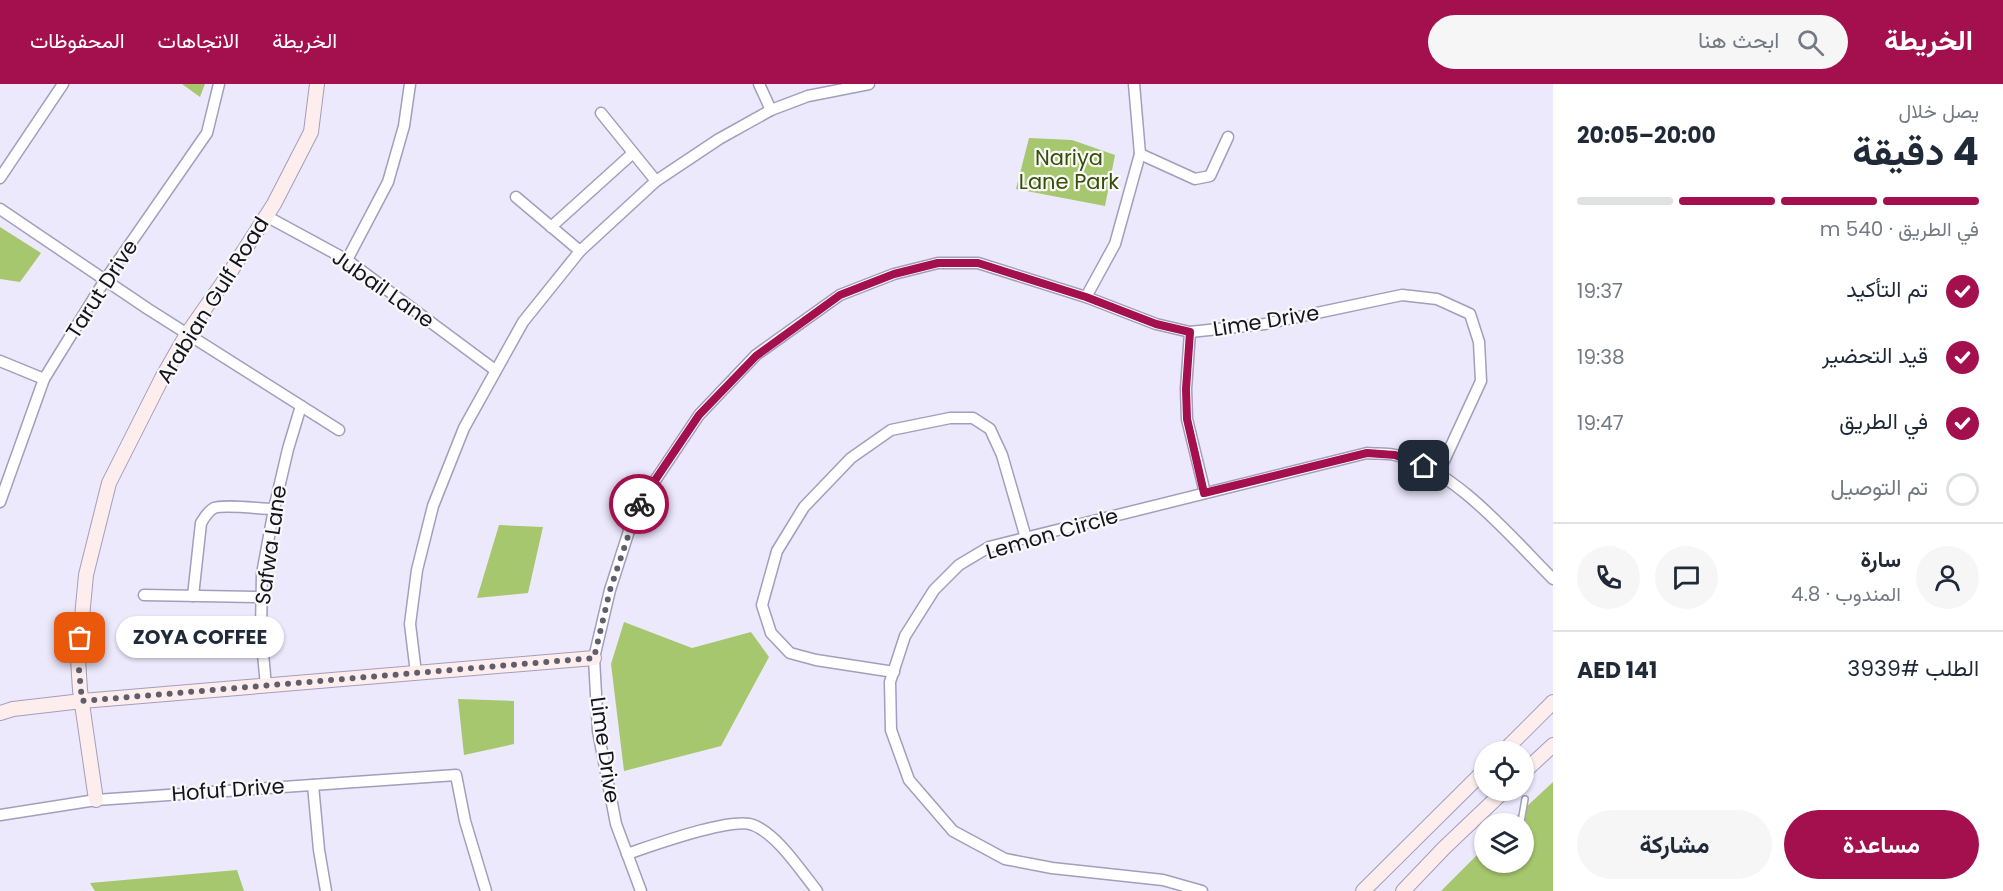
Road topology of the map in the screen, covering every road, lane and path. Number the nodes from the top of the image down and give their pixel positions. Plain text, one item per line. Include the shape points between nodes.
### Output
1 (63, 84) edge
2 (219, 84) edge
3 (317, 84) edge
4 (410, 84) edge
5 (759, 84) edge
6 (869, 84) edge
7 (1134, 84) edge
8 (771, 110) junction
9 (601, 113) dead end
10 (1228, 137) dead end
11 (633, 153) junction
12 (1140, 154) junction
13 (0, 178) edge
14 (656, 181) junction
15 (516, 197) dead end
16 (0, 209) edge
17 (266, 216) junction
18 (551, 227) junction
19 (580, 251) junction
20 (347, 260) junction
21 (105, 280) junction
22 (1086, 297) junction
23 (1190, 332) junction
24 (187, 334) junction
25 (0, 361) edge
26 (495, 370) junction
27 (44, 379) junction
28 (301, 406) junction
29 (339, 430) dead end
30 (1438, 474) junction
31 (1204, 493) junction
32 (0, 500) edge
33 (274, 510) junction
34 (1026, 538) junction
35 (1553, 579) edge
36 (144, 595) dead end
37 (194, 596) junction
38 (261, 597) junction
39 (594, 658) junction
40 (416, 673) junction
41 (892, 677) junction
42 (266, 686) junction
43 (82, 701) junction
44 (1553, 702) edge
45 (0, 713) edge
46 (1514, 741) edge
47 (1553, 745) edge
48 (1534, 763) edge
49 (1474, 781) edge
50 (313, 784) junction
51 (96, 800) junction
52 (1493, 801) edge
53 (0, 814) edge
54 (627, 854) junction
55 (326, 891) edge
56 (486, 891) edge
57 (641, 891) edge
58 (817, 891) edge
59 (1202, 891) edge
60 (1363, 891) edge
61 (1403, 891) edge

1 - 13 street
2 - 21 street, Tarut Drive via 207,133
3 - 17 main road, Arabian Gulf Road via 311,132
4 - 20 street via 404,126 388,182
5 - 8 street
6 - 8 street via 808,96
7 - 12 street
8 - 14 street
9 - 11 street
10 - 12 street via 1210,176 1203,178 1195,179
11 - 14 street
11 - 18 street
12 - 22 street via 1115,244
14 - 19 street
15 - 18 street
16 - 21 street
17 - 20 street, Jubail Lane
17 - 24 main road, Arabian Gulf Road
18 - 19 street
19 - 26 street via 523,322
20 - 26 street, Jubail Lane
21 - 24 street
21 - 27 street, Tarut Drive
22 - 23 street, Lime Drive via 1156,324
22 - 39 street, Lime Drive via 978,263 938,263 894,274 840,295 756,356 699,415 636,508
23 - 30 street, Lime Drive via 1265,324 1402,295 1437,299 1470,314 1479,342 1481,381
23 - 31 street via 1187,419
24 - 28 street
24 - 43 main road, Arabian Gulf Road via 109,483 86,575 78,659
25 - 27 street
26 - 40 street via 464,428 433,506 417,570 410,624
27 - 32 street, Tarut Drive
28 - 29 street
28 - 33 street, Safwa Lane
30 - 31 street, Lemon Circle via 1395,455 1367,453
30 - 35 street, Lemon Circle via 1468,495
31 - 34 street, Lemon Circle
33 - 37 street via 227,507 214,508 207,514 201,523
33 - 38 street, Safwa Lane
34 - 41 street, Lemon Circle via 989,547 959,565 934,590 904,636
34 - 41 street via 1002,455 990,429 973,418 950,418 891,430 851,458 804,507 777,551 762,605 771,633 790,652 882,670
36 - 37 street
37 - 38 street
38 - 42 street, Safwa Lane
39 - 40 main road
39 - 54 street, Lime Drive via 598,731 616,824
40 - 42 main road
41 - 59 street, Lemon Circle via 891,730 909,780 953,831 1005,859 1163,880
42 - 43 main road
43 - 45 main road
43 - 51 main road, Arabian Gulf Road
44 - 46 main road
47 - 48 main road
49 - 60 main road
50 - 51 street, Hofuf Drive
50 - 55 street
50 - 56 street, Hofuf Drive via 456,775
51 - 53 street, Hofuf Drive
52 - 61 main road
54 - 57 street, Lime Drive
54 - 58 street via 696,832 751,824 768,834

